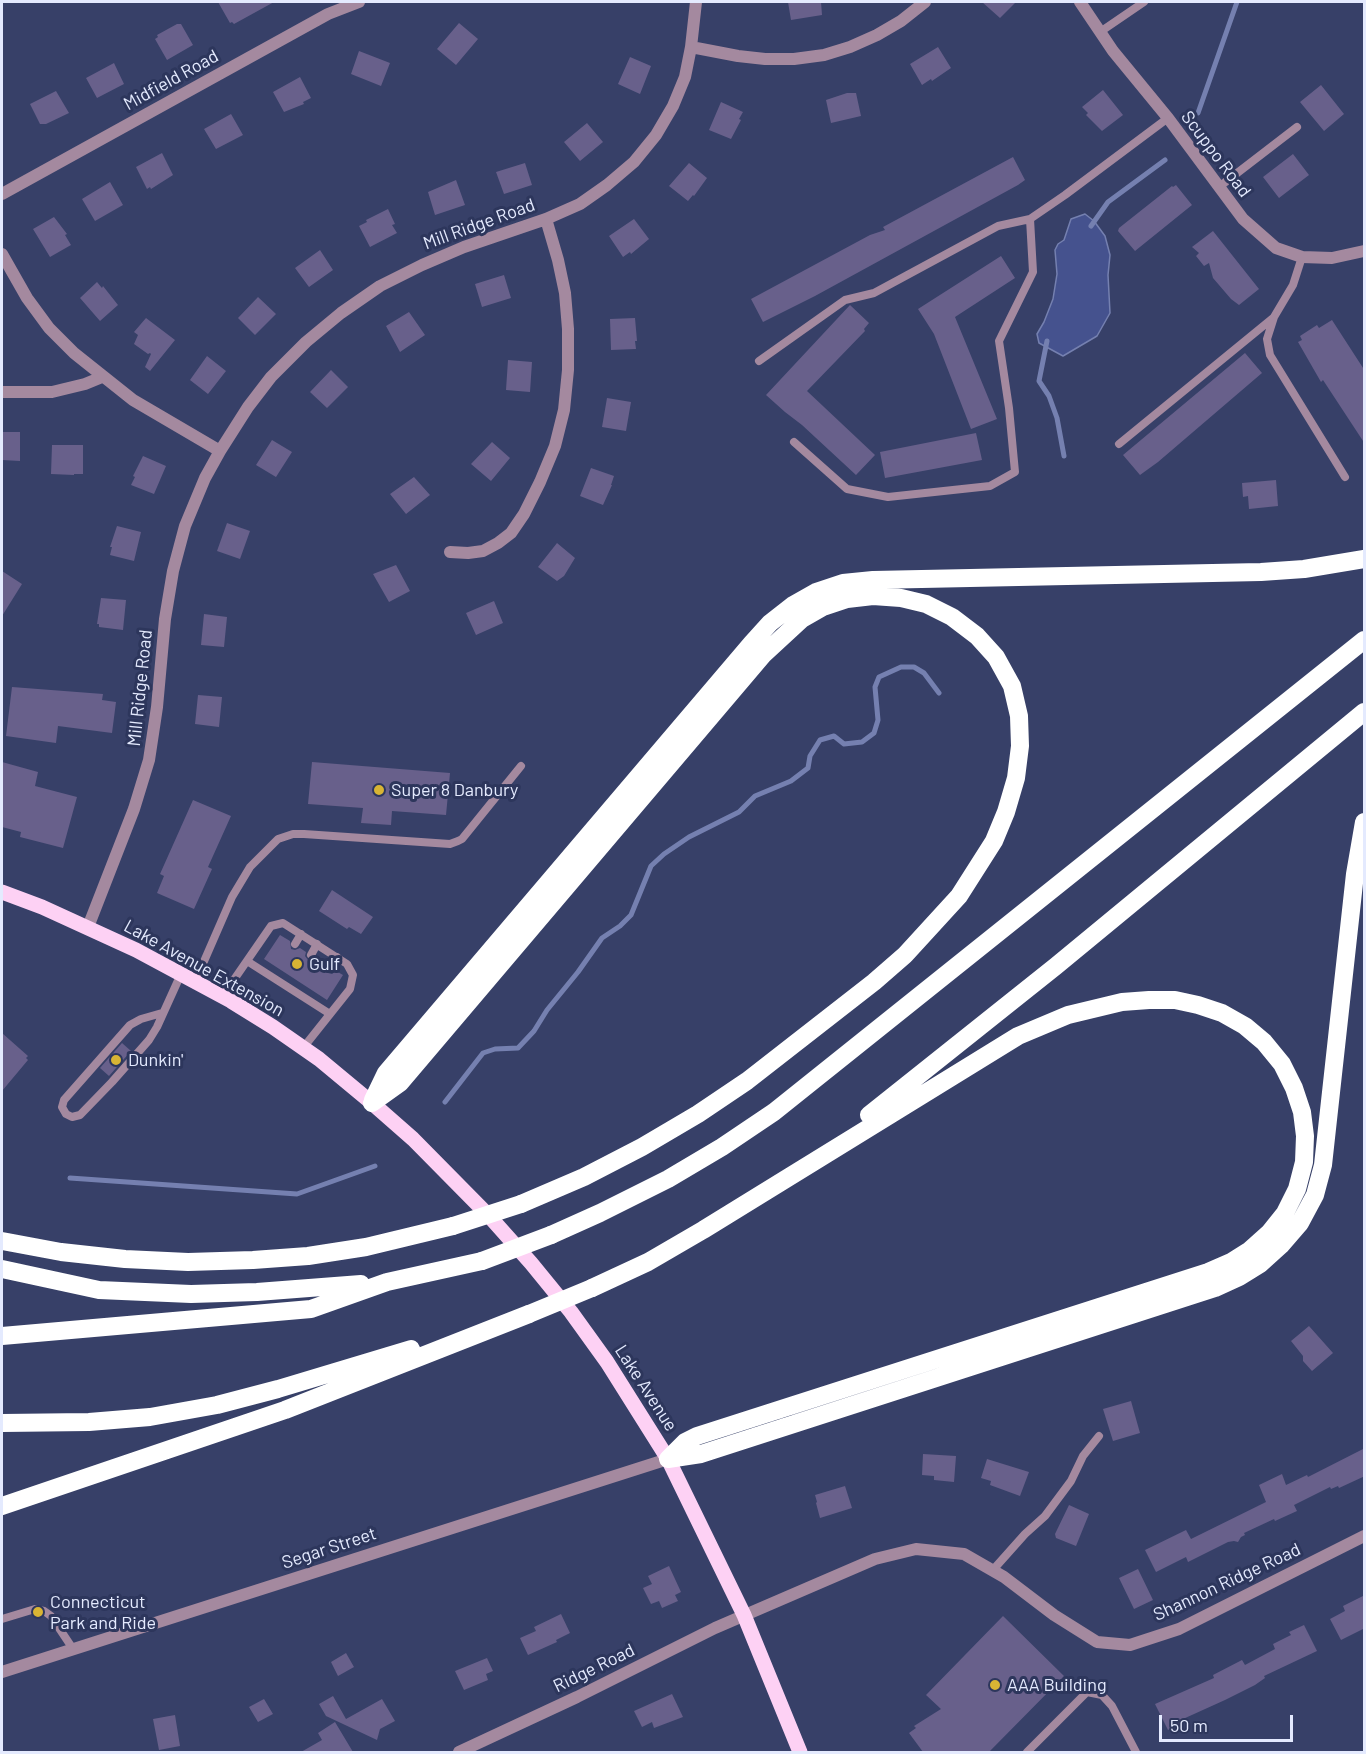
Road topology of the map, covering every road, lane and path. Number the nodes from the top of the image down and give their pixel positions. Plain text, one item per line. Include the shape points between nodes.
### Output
1 (359, 2) edge
2 (696, 2) edge
3 (925, 2) edge
4 (1080, 2) edge
5 (1144, 2) edge
6 (1100, 32) junction
7 (691, 47) junction
8 (1168, 118) junction
9 (1297, 127) dead end
10 (1219, 187) junction
11 (2, 194) edge
12 (546, 219) junction
13 (1030, 219) junction
14 (1365, 251) edge
15 (2, 254) edge
16 (1302, 257) junction
17 (1274, 317) junction
18 (759, 361) dead end
19 (102, 377) junction
20 (2, 392) edge
21 (794, 442) dead end
22 (1119, 444) dead end
23 (220, 451) junction
24 (1345, 477) dead end
25 (450, 552) dead end
26 (1365, 559) edge
27 (1365, 640) edge
28 (1365, 712) edge
29 (521, 766) dead end
30 (1365, 822) edge
31 (2, 892) edge
32 (88, 927) junction
33 (301, 934) junction
34 (295, 944) dead end
35 (317, 944) junction
36 (311, 954) dead end
37 (337, 957) junction
38 (247, 961) junction
39 (331, 968) dead end
40 (280, 970) dead end
41 (181, 974) junction
42 (274, 978) junction
43 (296, 980) dead end
44 (195, 982) junction
45 (291, 989) junction
46 (316, 993) dead end
47 (222, 997) junction
48 (311, 1002) junction
49 (162, 1013) junction
50 (330, 1014) junction
51 (303, 1047) junction
52 (372, 1103) junction
53 (758, 1195) junction
54 (2, 1241) edge
55 (2, 1269) edge
56 (387, 1282) junction
57 (529, 1314) junction
58 (2, 1336) edge
59 (2, 1423) edge
60 (1099, 1436) dead end
61 (668, 1459) junction
62 (2, 1506) edge
63 (1365, 1536) edge
64 (992, 1571) junction
65 (744, 1615) junction
66 (2, 1619) edge
67 (73, 1649) junction
68 (2, 1672) edge
69 (459, 1752) edge
70 (800, 1752) edge
71 (1027, 1752) edge
72 (1136, 1752) edge

1 - 11 street, Midfield Road via 328,14
2 - 7 street, Mill Ridge Road
3 - 7 street via 877,35 824,55 765,59
4 - 6 street, Scuppo Road
5 - 6 lane
6 - 8 street, Scuppo Road
7 - 12 street, Mill Ridge Road via 685,77 673,106 634,162 580,204
8 - 10 street, Scuppo Road
8 - 13 lane
9 - 10 lane
10 - 16 street, Scuppo Road via 1243,219 1276,248
12 - 23 street, Mill Ridge Road via 422,265 380,286 340,313 271,377
12 - 25 street via 565,294 568,329 564,410 555,446 524,514 511,533 483,550
13 - 18 lane via 998,226 874,293 845,300
13 - 21 lane via 1034,272 999,341 1015,472 990,486 888,496 848,489
14 - 16 street, Scuppo Road via 1332,258
15 - 19 street via 49,328
16 - 17 lane via 1293,285
17 - 22 lane
17 - 24 lane via 1267,339 1270,354
19 - 20 street via 52,392
19 - 23 street via 141,405
23 - 32 street, Mill Ridge Road via 185,526 173,571 149,760
26 - 52 highway via 1260,572 873,580 843,583 816,592 770,623 751,644 386,1073
27 - 56 highway, bridge via 774,1112 722,1147 668,1179 550,1234 482,1261
28 - 53 highway via 928,1069
29 - 44 lane via 462,839 450,844 304,834 278,839 250,867 232,897
30 - 61 highway via 1355,874 1323,1165 1315,1195 1300,1223 1281,1245 1260,1264 1215,1288 701,1454
31 - 32 main road, Lake Avenue Extension
32 - 41 main road, Lake Avenue Extension
33 - 34 lane
33 - 35 lane
33 - 38 lane via 284,923 271,926
35 - 36 lane
35 - 37 lane
37 - 39 lane
37 - 50 lane via 354,975 350,989
38 - 42 lane
38 - 47 lane
40 - 42 lane
41 - 44 main road, Lake Avenue Extension
41 - 49 lane
42 - 45 lane
43 - 45 lane
44 - 47 main road, Lake Avenue Extension
45 - 48 lane
46 - 48 lane
47 - 51 main road, Lake Avenue Extension
48 - 50 lane
49 - 49 lane via 130,1025 64,1100 66,1114 80,1115 112,1082 149,1040
50 - 51 lane
51 - 52 main road, Lake Avenue Extension
52 - 54 highway, bridge via 400,1083 763,655 802,619 847,599 901,598 926,604 952,617 996,657 1012,686 1019,716 1016,778 994,841 959,896 874,982 747,1081 642,1147 521,1204 453,1226 308,1256 188,1262 125,1259
52 - 61 main road, Lake Avenue via 452,1177 531,1263 607,1362
53 - 57 highway, bridge via 648,1262
53 - 61 highway via 1018,1036 1068,1015 1122,1002 1175,1000 1221,1013 1245,1026 1282,1064 1302,1112 1304,1162 1297,1189 1269,1233 1231,1262 697,1436
55 - 56 highway via 99,1290 190,1294
56 - 58 highway via 311,1309
57 - 59 highway via 217,1405 150,1417
57 - 62 highway via 285,1410
60 - 64 lane via 1045,1516
61 - 65 main road, Lake Avenue
61 - 67 street, Segar Street
63 - 64 street, Shannon Ridge Road via 1179,1629 1130,1645 1097,1642
64 - 65 street, Shannon Ridge Road via 964,1554 916,1549 875,1559
65 - 69 street, Ridge Road
65 - 70 main road, Lake Avenue
66 - 67 lane via 35,1609 44,1611
67 - 68 street, Segar Street
71 - 72 lane via 1087,1692 1102,1695 1112,1706

